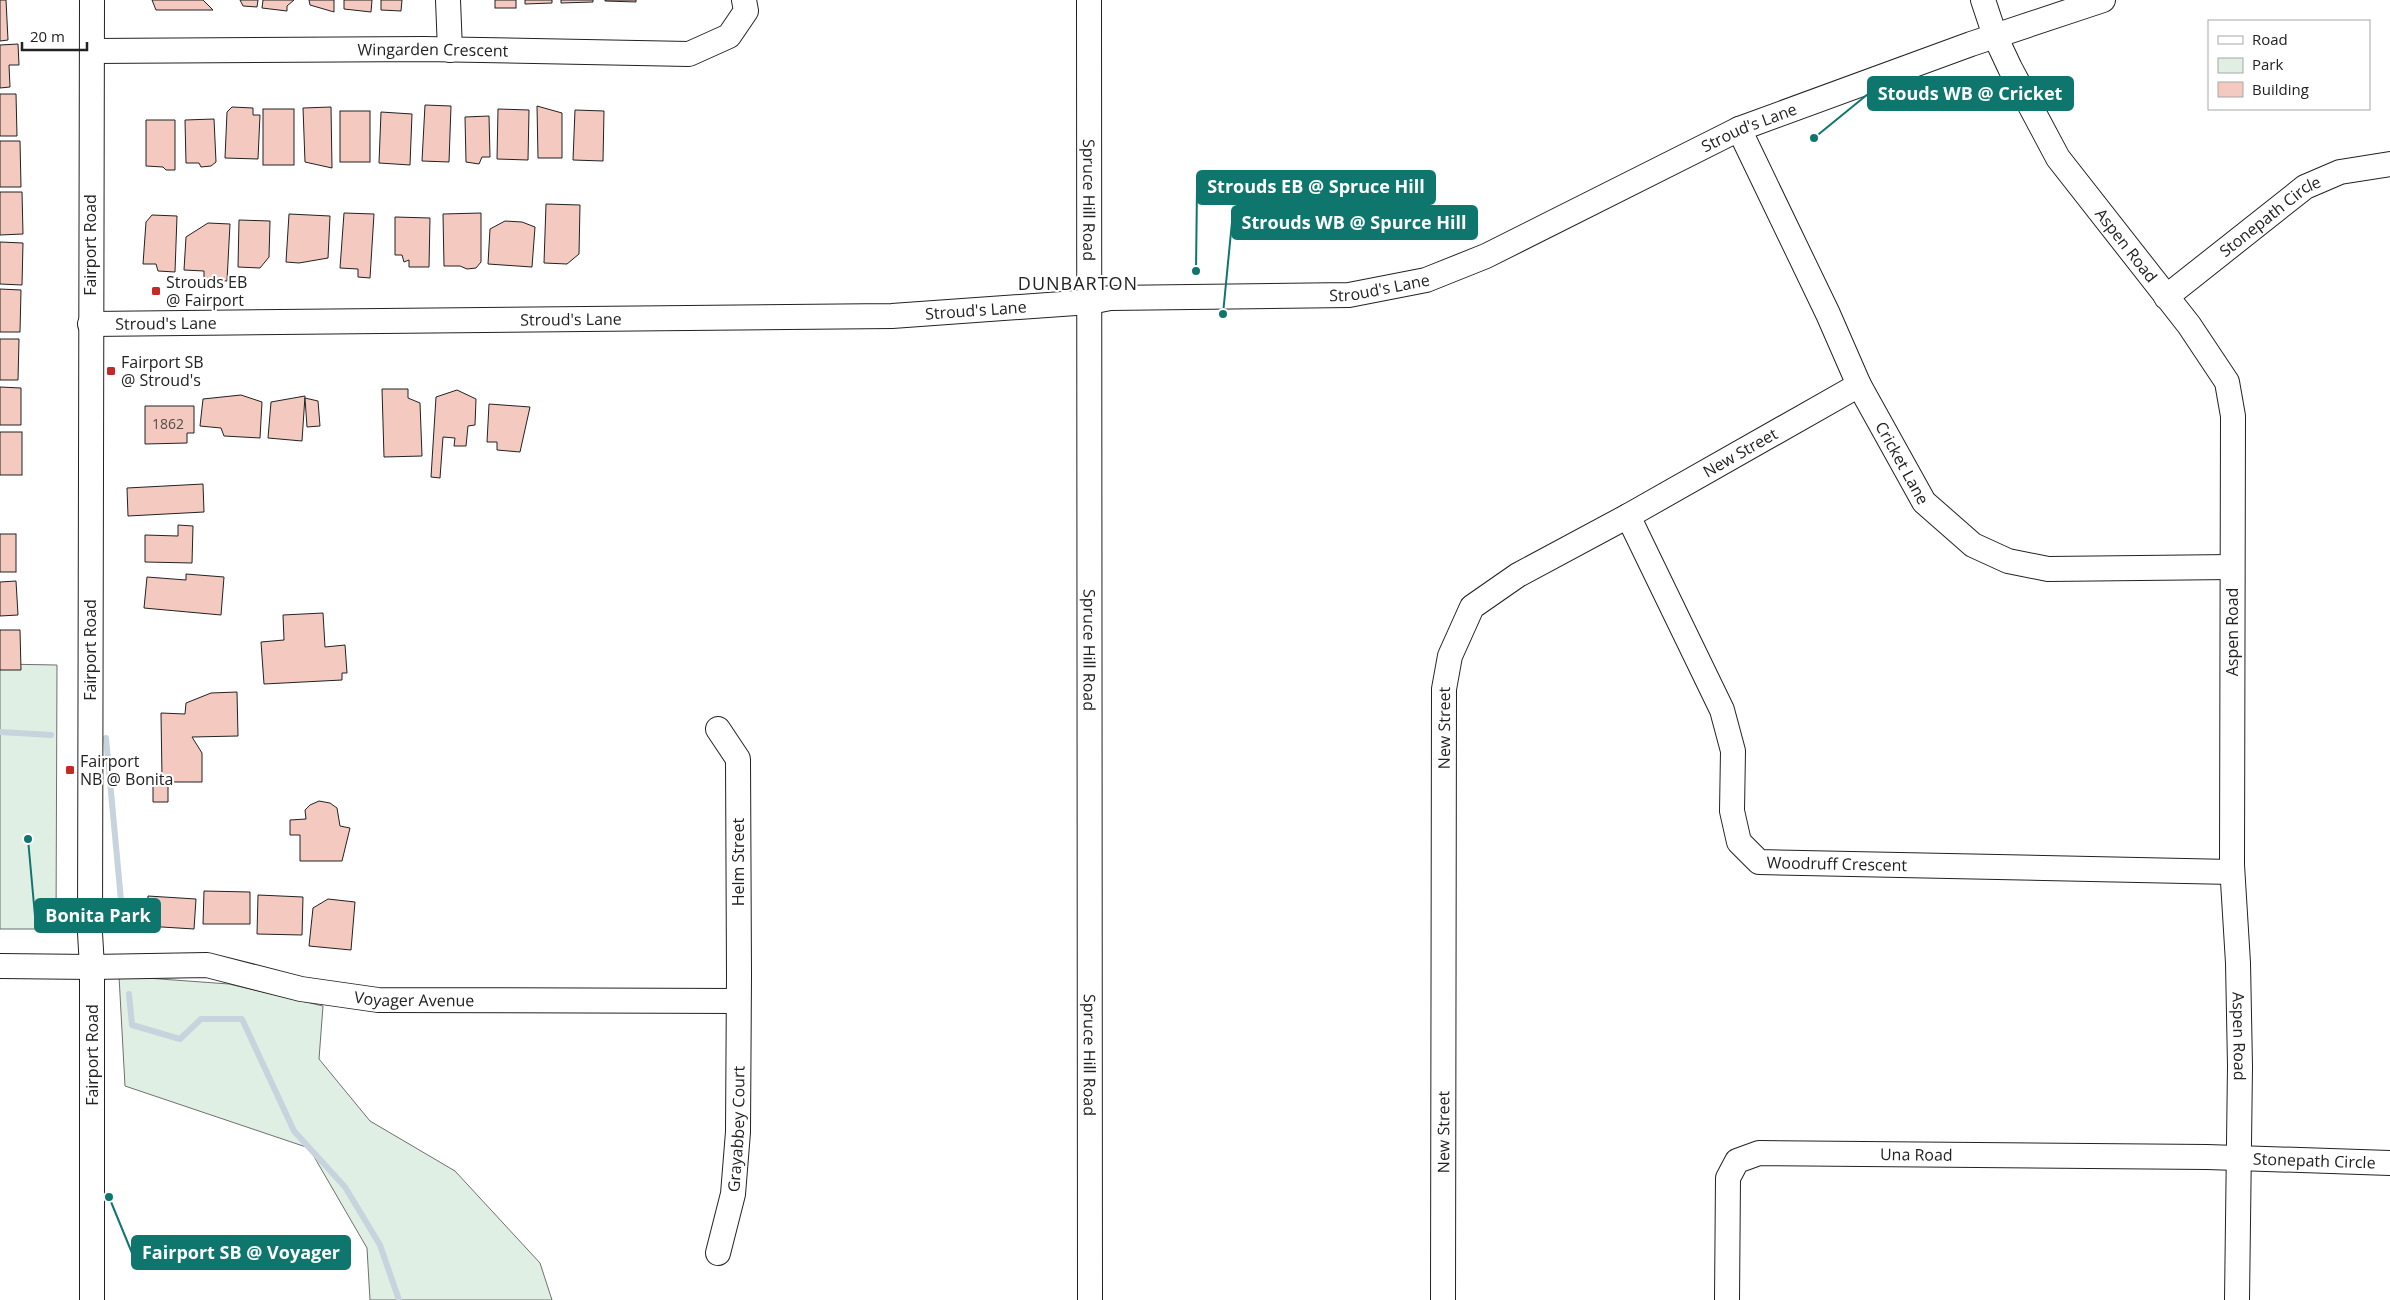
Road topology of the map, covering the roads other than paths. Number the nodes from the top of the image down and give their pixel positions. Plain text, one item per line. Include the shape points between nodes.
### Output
1 (92, 0) edge
2 (448, 0) edge
3 (744, 0) edge
4 (1089, 0) edge
5 (1983, 0) edge
6 (2103, 0) edge
7 (1995, 36) junction
8 (450, 50) junction
9 (92, 51) junction
10 (1739, 129) junction
11 (2390, 164) edge
12 (2166, 297) junction
13 (1090, 302) junction
14 (90, 324) junction
15 (1859, 385) junction
16 (1628, 516) junction
17 (2232, 567) junction
18 (718, 729) dead end
19 (2232, 872) junction
20 (0, 966) edge
21 (92, 967) junction
22 (738, 1001) junction
23 (2240, 1158) junction
24 (2390, 1163) edge
25 (718, 1254) dead end
26 (92, 1300) edge
27 (1090, 1300) edge
28 (1443, 1300) edge
29 (1727, 1300) edge
30 (2237, 1300) edge

1 - 9 street, Fairport Road
2 - 8 street
3 - 8 street, Wingarden Crescent via 746,11 729,36 689,54
4 - 13 street, Spruce Hill Road
5 - 7 street, Aspen Road
6 - 7 street, Stroud's Lane
7 - 10 street, Stroud's Lane
7 - 12 street, Aspen Road via 2058,158
8 - 9 street, Wingarden Crescent
9 - 14 street, Fairport Road
10 - 13 street, Stroud's Lane via 1486,256 1426,280 1349,295 1110,298
10 - 15 street, Cricket Lane
11 - 12 street, Stonepath Circle via 2340,172 2305,187
12 - 17 street, Aspen Road via 2227,382 2233,416
13 - 14 street, Stroud's Lane via 892,316
13 - 27 street, Spruce Hill Road
14 - 21 street, Fairport Road
15 - 16 street, New Street
15 - 17 street, Cricket Lane via 1924,502 1973,544 2008,561 2048,569
16 - 19 street, Woodruff Crescent via 1722,710 1733,751 1732,811 1739,842 1759,862
16 - 28 street, New Street via 1518,575 1472,607 1450,656 1444,689
17 - 19 street, Aspen Road
18 - 22 street, Helm Street via 738,759
19 - 23 street, Aspen Road via 2239,991
20 - 21 street, Voyager Avenue
21 - 22 street, Voyager Avenue via 207,965 301,989 378,1000
21 - 26 street, Fairport Road
22 - 25 street, Grayabbey Court via 738,1132 734,1185
23 - 24 street, Stonepath Circle
23 - 29 street, Una Road via 1759,1153 1737,1160 1728,1178
23 - 30 street, Aspen Road

